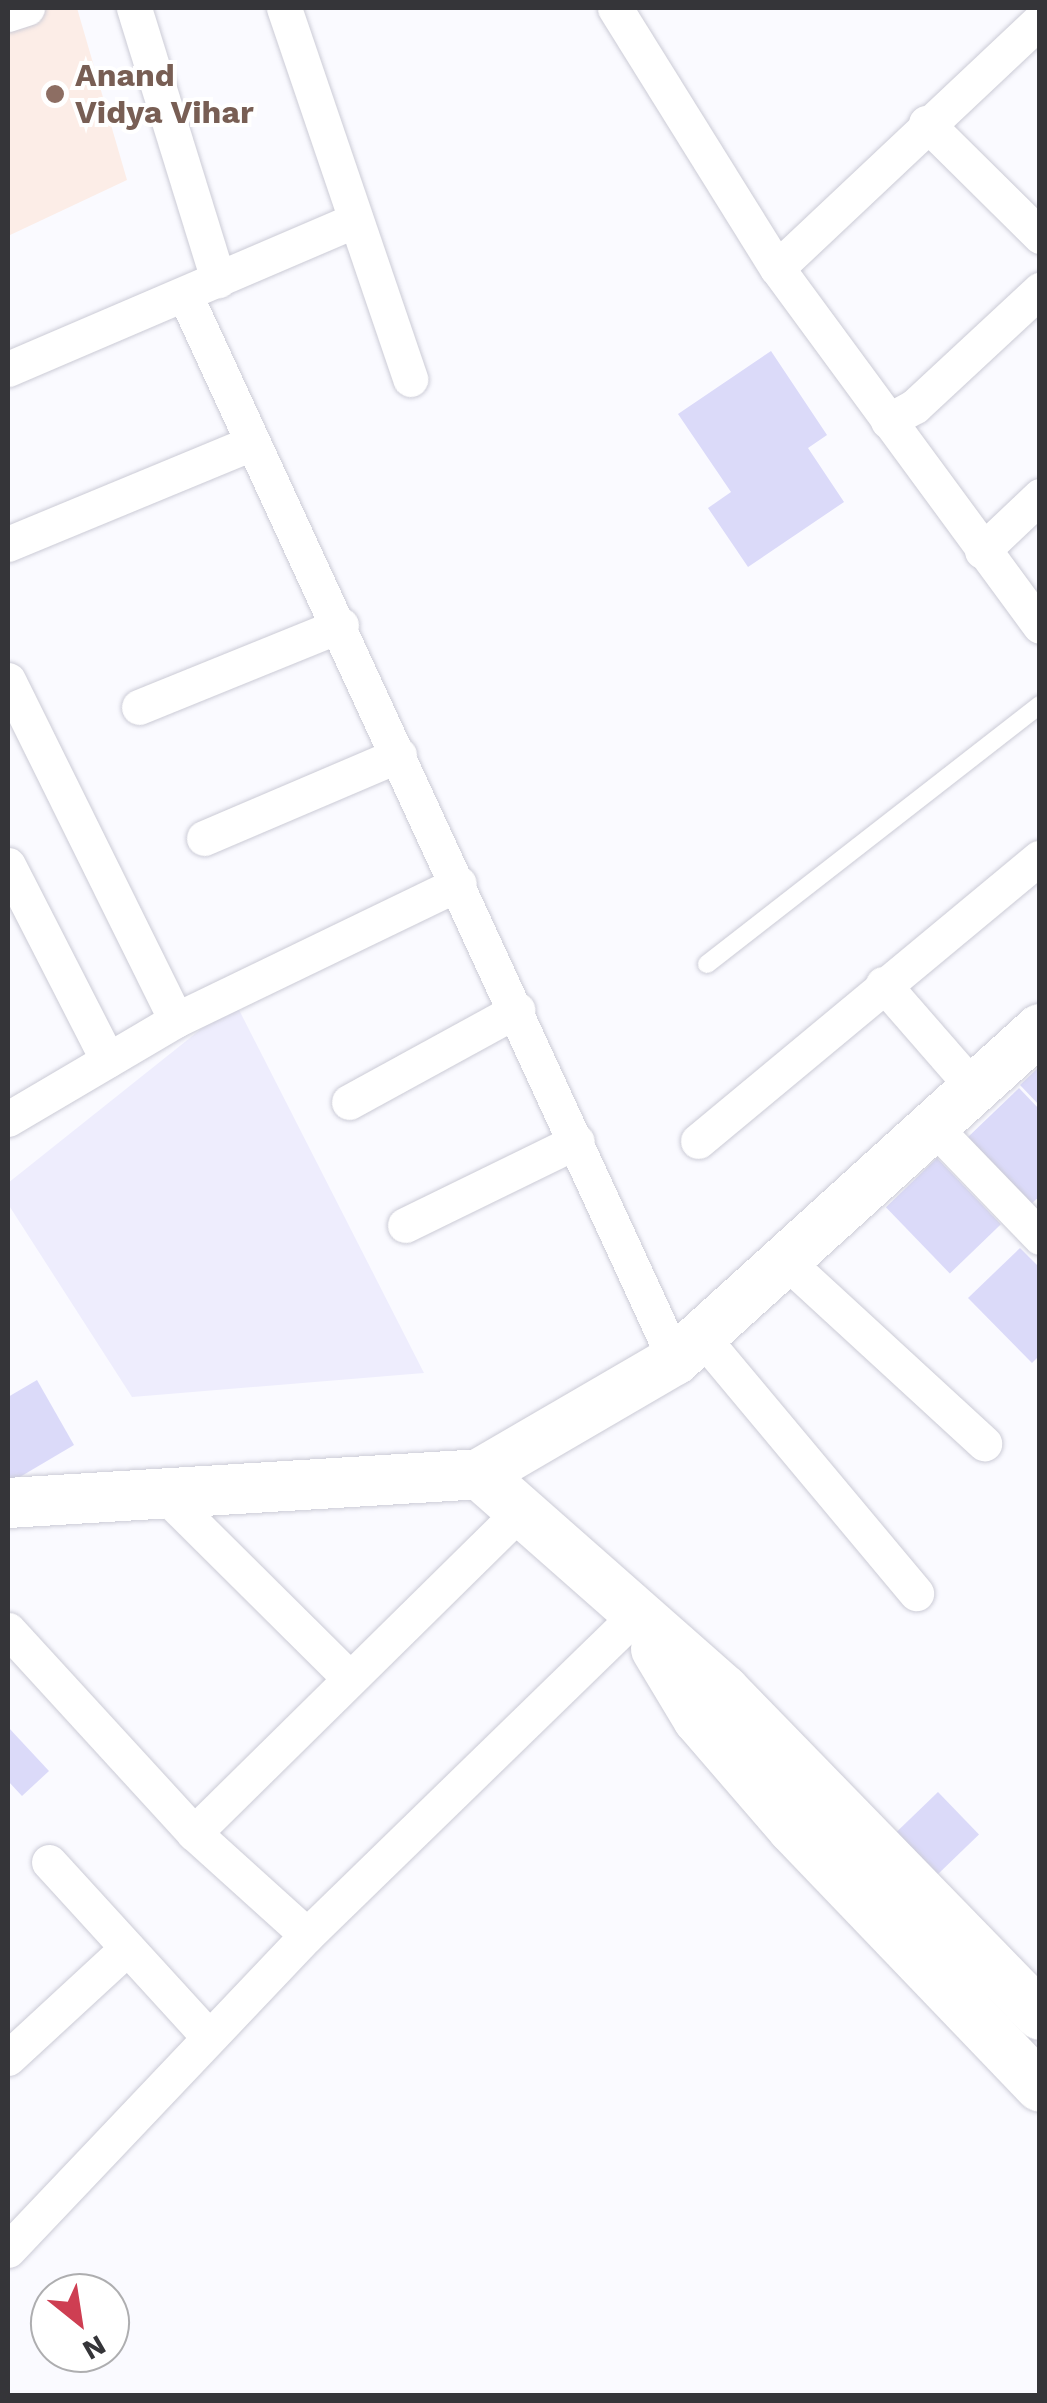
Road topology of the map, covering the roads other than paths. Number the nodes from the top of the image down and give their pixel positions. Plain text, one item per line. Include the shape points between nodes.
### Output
1 (27, 8) edge
2 (134, 8) edge
3 (284, 8) edge
4 (615, 8) edge
5 (8, 14) edge
6 (1040, 20) edge
7 (926, 123) junction
8 (356, 220) junction
9 (1040, 236) edge
10 (777, 268) junction
11 (218, 280) junction
12 (1040, 290) edge
13 (185, 294) junction
14 (8, 369) edge
15 (410, 379) dead end
16 (888, 421) junction
17 (252, 444) junction
18 (1040, 496) edge
19 (8, 544) edge
20 (982, 551) junction
21 (341, 625) junction
22 (1040, 626) edge
23 (8, 680) edge
24 (1040, 705) edge
25 (140, 706) dead end
26 (399, 755) junction
27 (204, 838) dead end
28 (1038, 858) edge
29 (8, 866) edge
30 (459, 882) junction
31 (706, 964) dead end
32 (883, 984) junction
33 (517, 1010) junction
34 (176, 1020) junction
35 (1040, 1029) edge
36 (108, 1060) junction
37 (971, 1085) junction
38 (349, 1102) dead end
39 (8, 1119) edge
40 (929, 1122) junction
41 (578, 1140) junction
42 (698, 1140) dead end
43 (405, 1225) dead end
44 (1040, 1237) edge
45 (787, 1262) junction
46 (688, 1348) junction
47 (984, 1443) dead end
48 (479, 1474) junction
49 (164, 1494) junction
50 (8, 1503) edge
51 (517, 1514) junction
52 (916, 1593) dead end
53 (636, 1615) junction
54 (8, 1630) edge
55 (350, 1679) junction
56 (194, 1832) junction
57 (49, 1862) dead end
58 (307, 1935) junction
59 (128, 1948) junction
60 (1040, 2015) edge
61 (210, 2037) junction
62 (8, 2058) edge
63 (1040, 2087) edge
64 (8, 2250) edge

1 - 5 street
2 - 11 street
3 - 8 street
4 - 10 street
6 - 7 street
7 - 9 street
7 - 10 street
8 - 11 street
8 - 15 street
10 - 16 street
11 - 13 street
12 - 16 street via 915,406
13 - 14 street
13 - 17 street
16 - 20 street
17 - 19 street
17 - 21 street
18 - 20 street
20 - 22 street
21 - 25 street
21 - 26 street
23 - 34 street
24 - 31 lane
26 - 27 street
26 - 30 street
28 - 32 street
29 - 36 street
30 - 33 street
30 - 34 street
32 - 37 street
32 - 42 street
33 - 38 street
33 - 41 street
34 - 36 street
35 - 37 street
36 - 39 street
37 - 40 street
40 - 44 street
40 - 45 street
41 - 43 street
41 - 46 street
45 - 46 street
45 - 47 street
46 - 48 street
46 - 52 street
48 - 49 street
48 - 51 street
49 - 50 street
49 - 55 street
51 - 53 street
51 - 55 street
53 - 58 street
53 - 60 street via 724,1690
53 - 63 street via 698,1719
54 - 56 street
55 - 56 street
56 - 58 street
57 - 59 street
58 - 61 street
59 - 61 street
59 - 62 street
61 - 64 street

